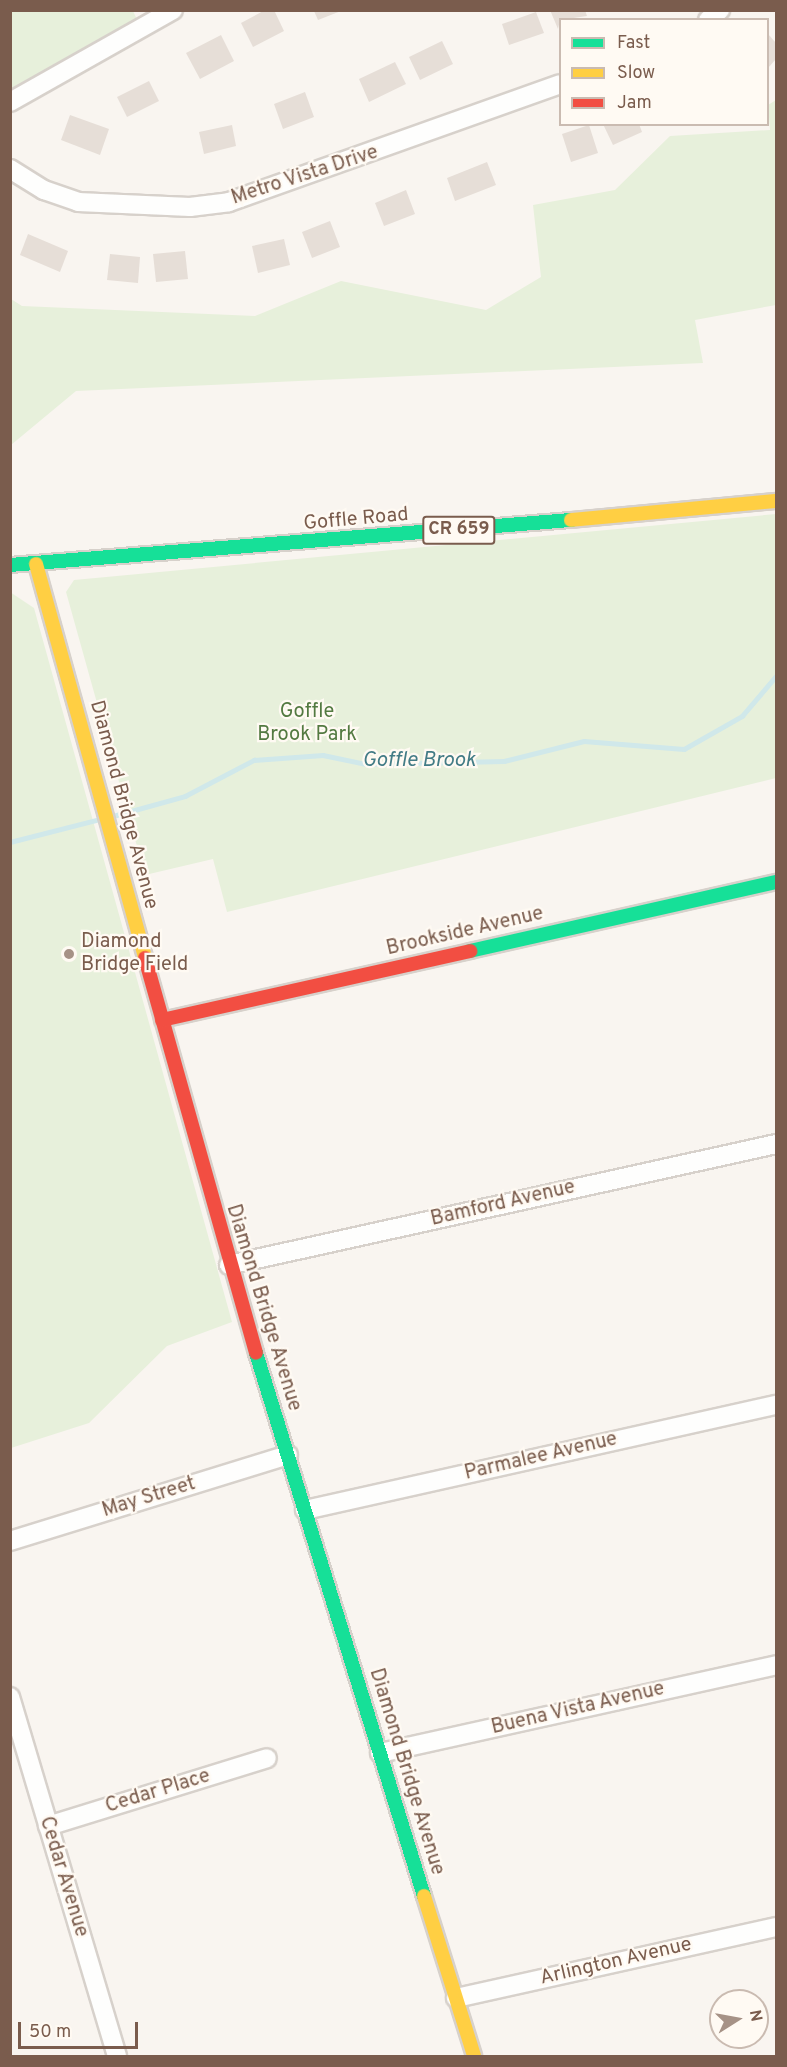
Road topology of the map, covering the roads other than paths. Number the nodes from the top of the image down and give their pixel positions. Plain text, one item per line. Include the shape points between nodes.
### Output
1 (173, 10) edge
2 (559, 85) edge
3 (10, 102) edge
4 (10, 169) edge
5 (777, 501) edge
6 (36, 564) junction
7 (10, 565) edge
8 (777, 882) edge
9 (162, 1020) junction
10 (777, 1144) edge
11 (229, 1265) junction
12 (777, 1405) edge
13 (288, 1455) junction
14 (305, 1509) junction
15 (10, 1541) edge
16 (777, 1665) edge
17 (11, 1699) edge
18 (380, 1753) junction
19 (267, 1758) dead end
20 (48, 1826) junction
21 (777, 1927) edge
22 (456, 1998) junction
23 (117, 2056) edge
24 (474, 2056) edge

1 - 3 street
2 - 4 street, Metro Vista Drive via 229,202 179,207 78,202 44,190
5 - 6 street, Goffle Road / CR 659
6 - 7 street, Goffle Road / CR 659
6 - 9 street, Diamond Bridge Avenue
8 - 9 street, Brookside Avenue
9 - 11 street, Diamond Bridge Avenue
10 - 11 street, Bamford Avenue
11 - 13 street, Diamond Bridge Avenue
12 - 14 street, Parmalee Avenue
13 - 14 street, Diamond Bridge Avenue
13 - 15 street, May Street
14 - 18 street, Diamond Bridge Avenue
16 - 18 street, Buena Vista Avenue
17 - 20 street, Cedar Avenue
18 - 22 street, Diamond Bridge Avenue
19 - 20 street, Cedar Place
20 - 23 street, Cedar Avenue
21 - 22 street, Arlington Avenue
22 - 24 street, Diamond Bridge Avenue

